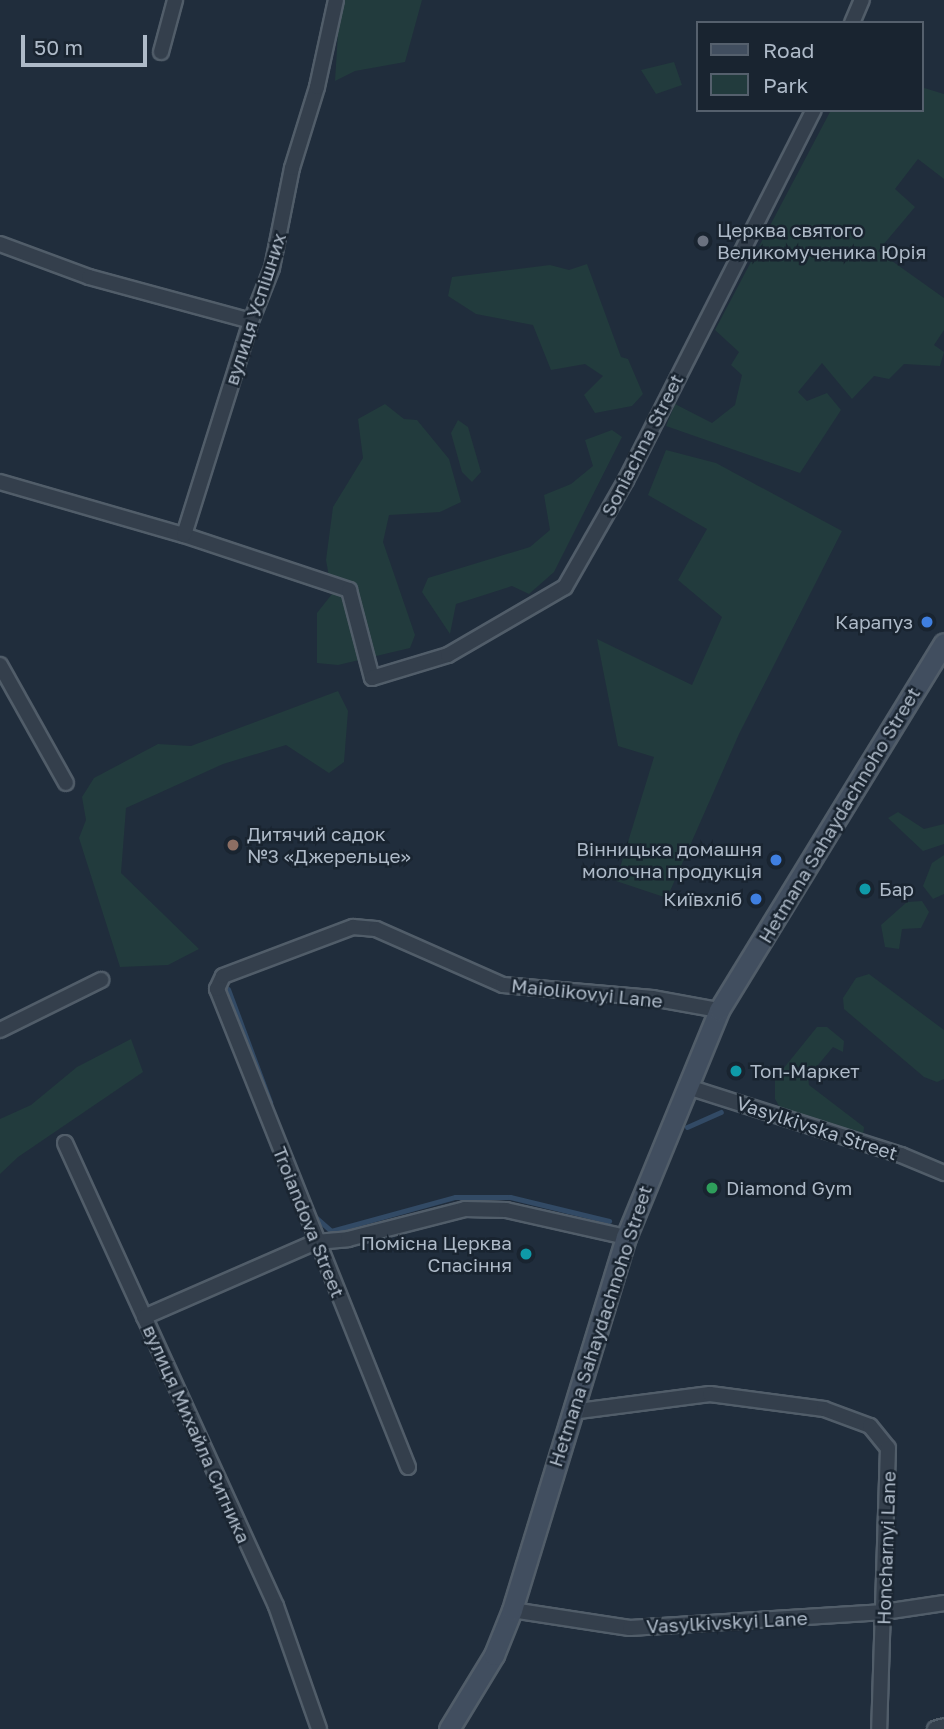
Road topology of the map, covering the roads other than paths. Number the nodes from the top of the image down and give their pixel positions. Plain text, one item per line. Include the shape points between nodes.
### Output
1 (336, 0) edge
2 (862, 0) edge
3 (169, 1) edge
4 (853, 21) edge
5 (161, 52) dead end
6 (813, 112) edge
7 (0, 244) edge
8 (251, 321) junction
9 (0, 482) edge
10 (184, 535) junction
11 (944, 643) edge
12 (0, 665) edge
13 (66, 783) dead end
14 (223, 976) joint
15 (101, 980) dead end
16 (719, 1010) junction
17 (0, 1030) edge
18 (688, 1087) junction
19 (65, 1143) dead end
20 (944, 1173) edge
21 (626, 1237) junction
22 (316, 1242) junction
23 (144, 1317) junction
24 (571, 1412) junction
25 (408, 1467) dead end
26 (944, 1603) edge
27 (512, 1610) junction
28 (884, 1612) junction
29 (944, 1726) edge
30 (319, 1729) edge
31 (449, 1729) edge
32 (878, 1729) edge
33 (935, 1729) edge

1 - 8 street, вулиця Успішних via 317,87 292,169 272,268
2 - 4 street
3 - 5 street
6 - 10 street, Soniachna Street via 626,480 565,587 449,655 372,678 349,590
7 - 8 street via 89,277
8 - 10 street, вулиця Успішних
9 - 10 street
11 - 16 main road, Hetmana Sahaydachnoho Street
12 - 13 street
14 - 16 street, Maiolikovyi Lane via 353,927 376,929 503,985 652,998
14 - 22 street, Troiandova Street via 217,989
15 - 17 street
16 - 18 main road, Hetmana Sahaydachnoho Street
18 - 20 street, Vasylkivska Street
18 - 21 main road, Hetmana Sahaydachnoho Street
19 - 23 street, вулиця Михайла Ситника
21 - 22 street via 506,1210 464,1209 348,1239
21 - 24 main road, Hetmana Sahaydachnoho Street
22 - 23 street
22 - 25 street, Troiandova Street
23 - 30 street, вулиця Михайла Ситника via 275,1606
24 - 27 main road, Hetmana Sahaydachnoho Street
24 - 28 street, Honcharnyi Lane via 710,1394 824,1409 870,1426 888,1448
26 - 28 street, Vasylkivskyi Lane
27 - 28 street, Vasylkivskyi Lane via 630,1628
27 - 31 main road, Hetmana Sahaydachnoho Street via 494,1655
28 - 32 street, Honcharnyi Lane
29 - 33 street

